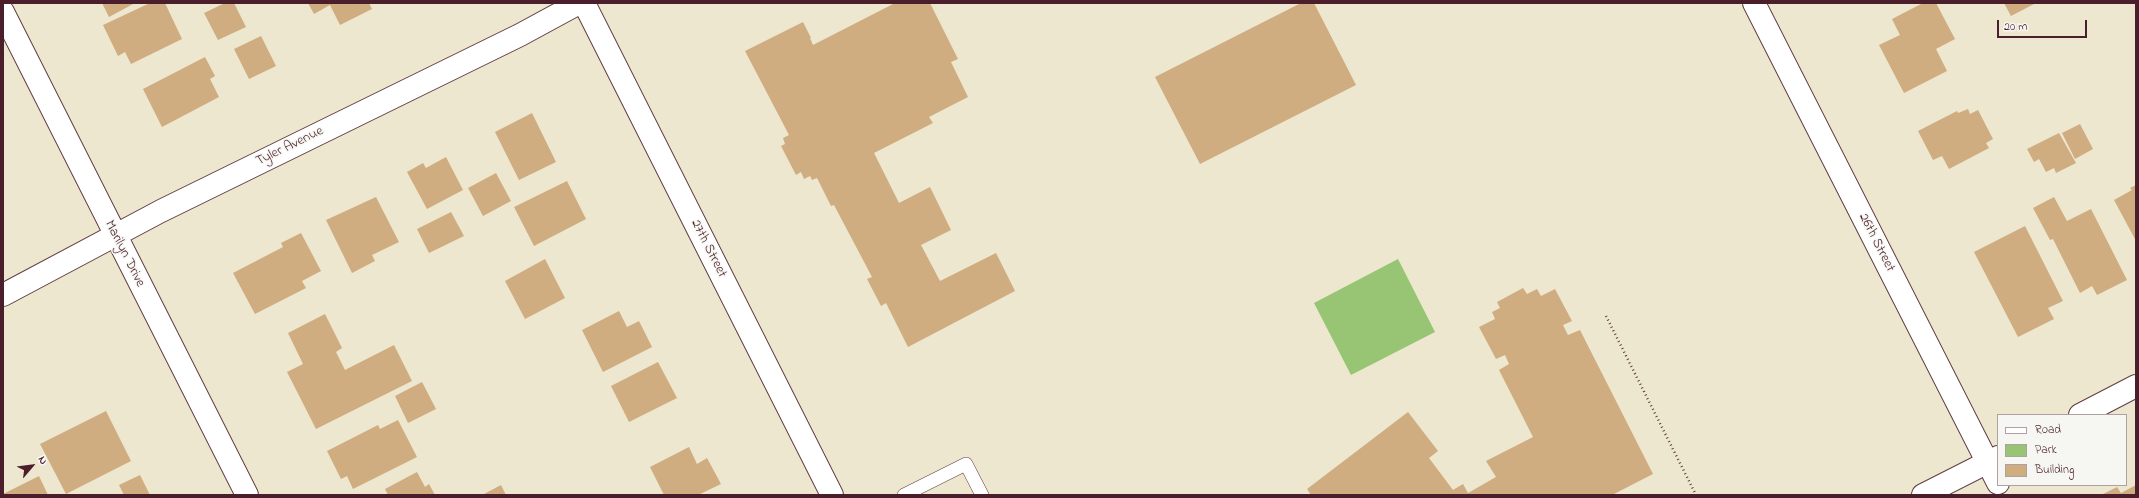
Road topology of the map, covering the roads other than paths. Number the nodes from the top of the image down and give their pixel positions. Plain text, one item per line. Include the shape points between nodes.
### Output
1 (579, 3) edge
2 (584, 3) edge
3 (1754, 3) edge
4 (3, 12) edge
5 (115, 237) junction
6 (3, 295) edge
7 (2136, 386) edge
8 (2082, 414) edge
9 (1993, 460) edge
10 (1997, 476) edge
11 (248, 495) edge
12 (832, 495) edge
13 (904, 495) edge
14 (982, 495) edge
15 (1923, 495) edge

1 - 5 street, Tyler Avenue via 520,35 162,211
2 - 12 street, 27th Street
3 - 9 street, 26th Street
4 - 5 street, Marilyn Drive
5 - 6 street, Tyler Avenue
5 - 11 street, Marilyn Drive
7 - 8 street
9 - 10 street, 26th Street
9 - 15 street
13 - 14 lane via 966,464

